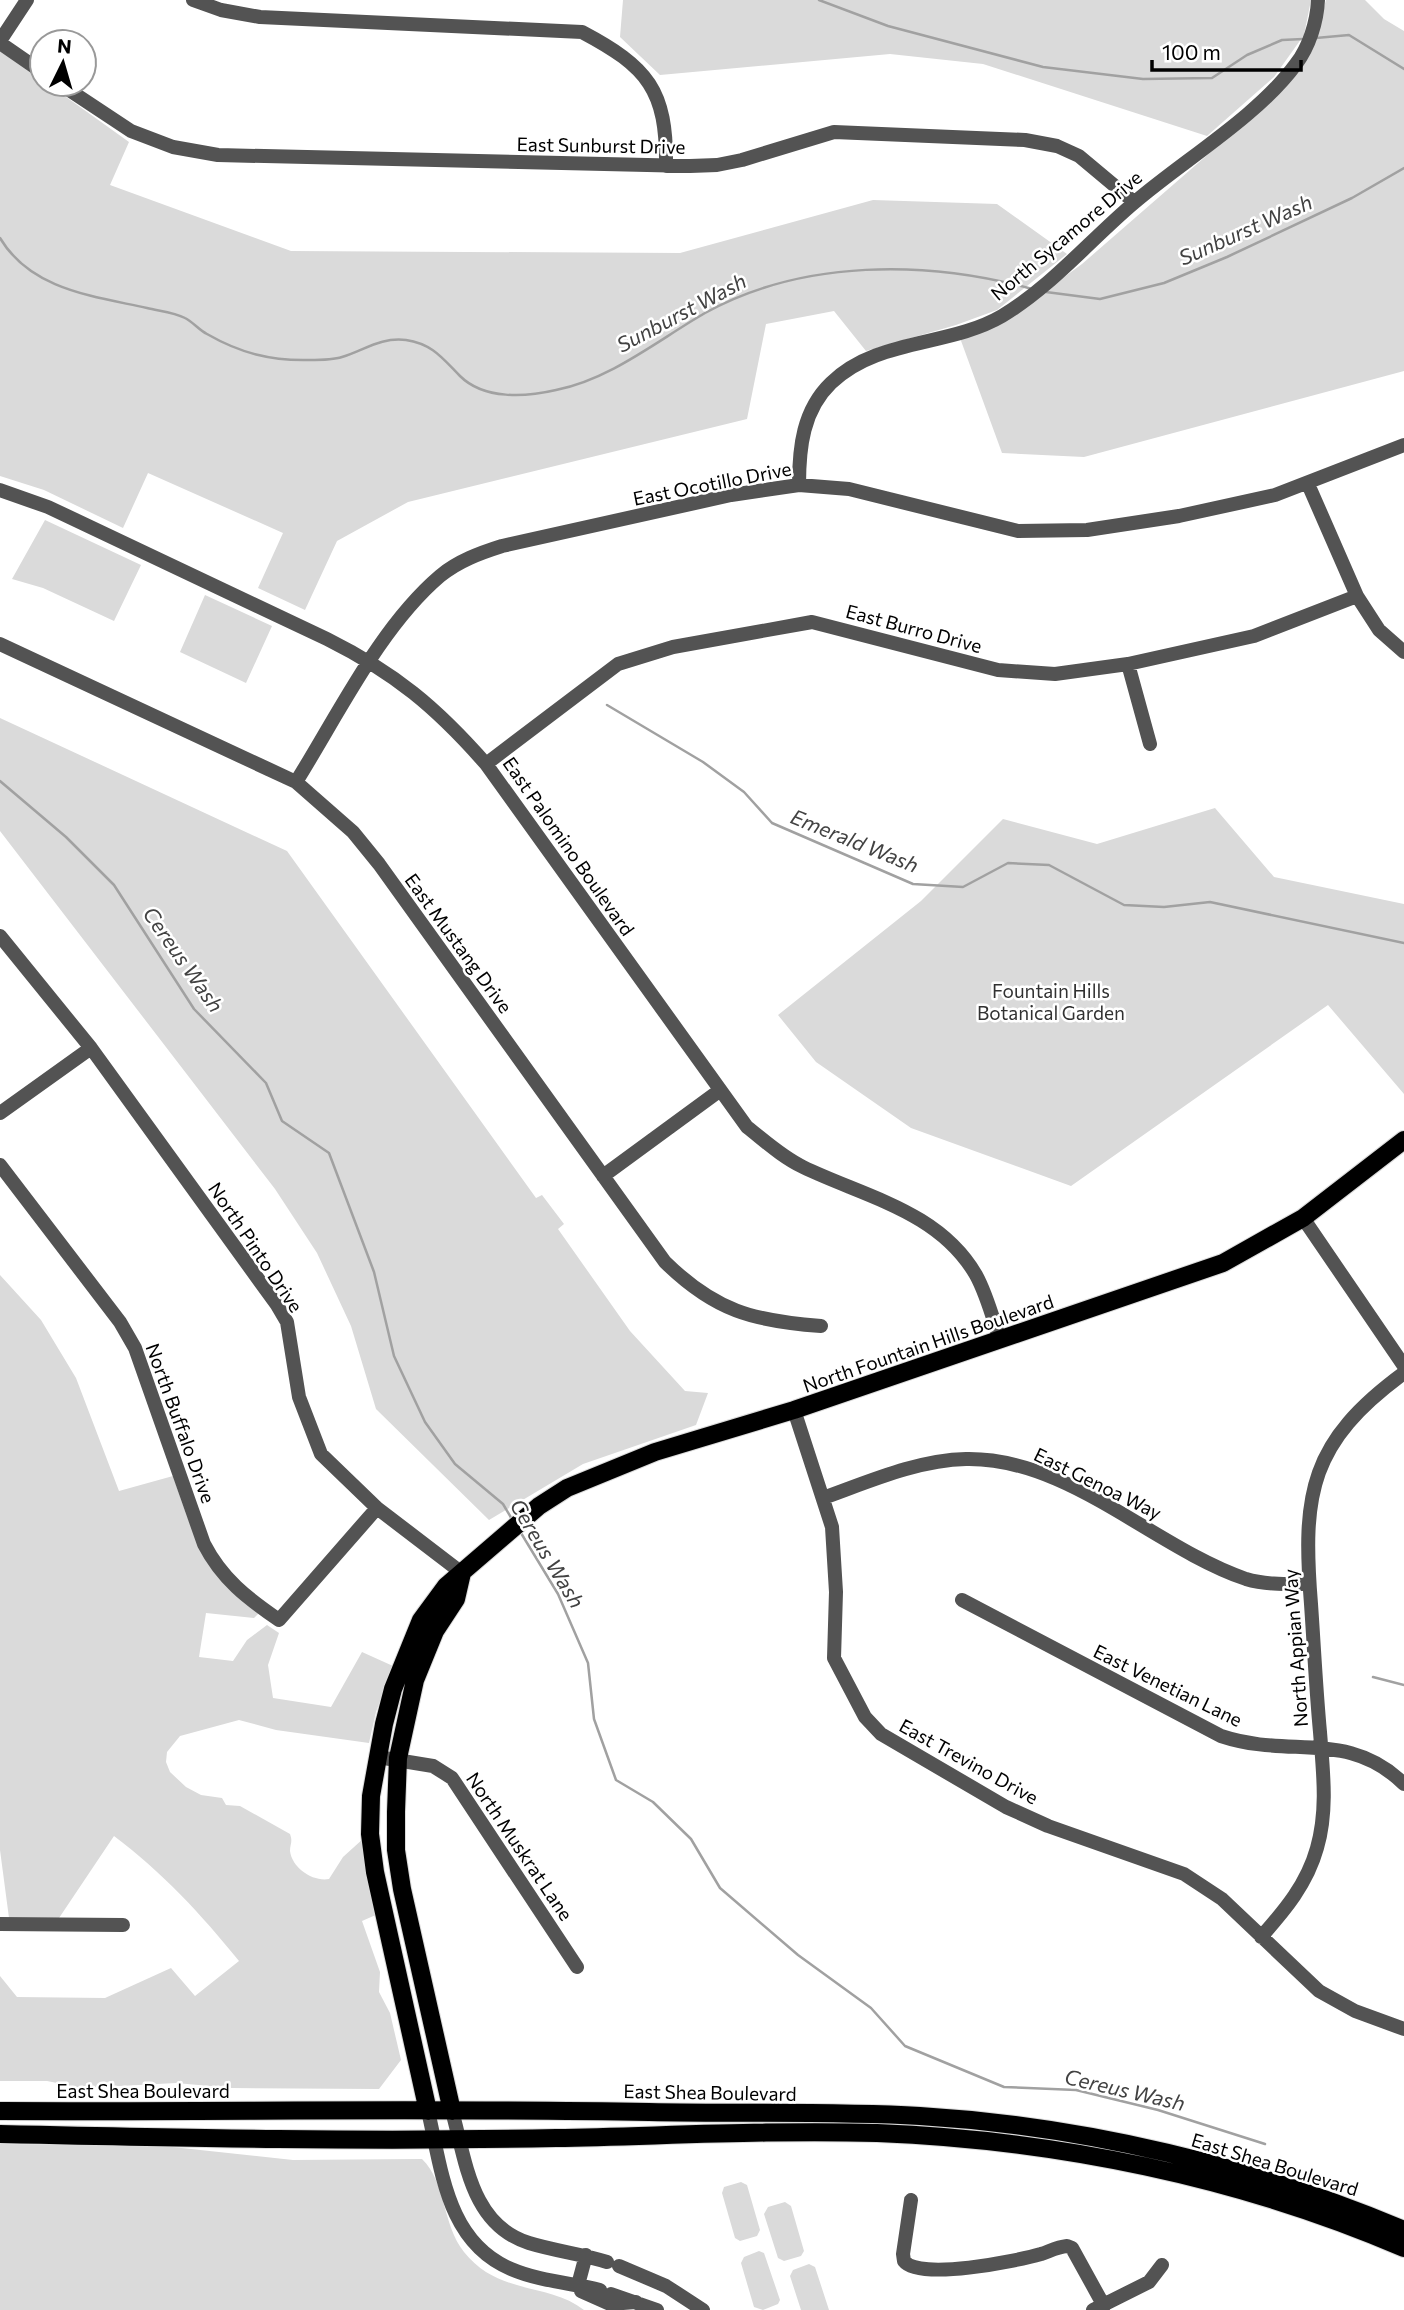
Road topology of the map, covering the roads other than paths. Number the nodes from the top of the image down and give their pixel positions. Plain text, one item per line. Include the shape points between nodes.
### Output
1 (27, 0) edge
2 (193, 0) edge
3 (1318, 0) edge
4 (0, 42) edge
5 (28, 62) edge
6 (81, 98) edge
7 (666, 166) junction
8 (1135, 202) junction
9 (1404, 445) edge
10 (1308, 484) junction
11 (799, 485) junction
12 (0, 490) edge
13 (1357, 596) junction
14 (0, 645) edge
15 (1404, 652) edge
16 (371, 661) junction
17 (1128, 664) junction
18 (1150, 744) dead end
19 (486, 764) junction
20 (296, 782) junction
21 (0, 936) edge
22 (90, 1048) junction
23 (719, 1091) junction
24 (0, 1113) edge
25 (1404, 1140) edge
26 (0, 1165) edge
27 (603, 1176) junction
28 (1303, 1218) junction
29 (821, 1326) dead end
30 (1000, 1340) junction
31 (1404, 1366) edge
32 (1404, 1373) edge
33 (794, 1410) junction
34 (823, 1498) junction
35 (377, 1508) junction
36 (462, 1573) junction
37 (1309, 1584) junction
38 (962, 1600) dead end
39 (1322, 1749) junction
40 (378, 1757) junction
41 (398, 1759) junction
42 (1404, 1784) edge
43 (0, 1924) edge
44 (123, 1925) dead end
45 (1261, 1937) junction
46 (577, 1966) dead end
47 (1404, 2029) edge
48 (0, 2111) edge
49 (428, 2111) junction
50 (452, 2111) junction
51 (0, 2134) edge
52 (460, 2137) junction
53 (435, 2138) junction
54 (1190, 2168) junction
55 (912, 2200) dead end
56 (1404, 2230) edge
57 (1404, 2248) edge
58 (580, 2253) junction
59 (1162, 2265) dead end
60 (643, 2276) junction
61 (573, 2284) junction
62 (643, 2305) edge
63 (697, 2308) edge
64 (1098, 2308) edge

1 - 4 street
2 - 7 street via 260,17 582,32 620,52 644,75 662,108
3 - 8 street, North Sycamore Drive via 1308,44 1282,82
4 - 5 street
6 - 7 street, East Sunburst Drive via 131,131 173,147 218,155
7 - 8 street, East Sunburst Drive via 717,165 834,132 1025,139 1079,156
8 - 11 street, North Sycamore Drive via 1003,315 962,332 869,357 834,380 820,394 800,441
9 - 10 street, East Ocotillo Drive
10 - 11 street, East Ocotillo Drive via 1179,516 1069,533 1018,531 849,489
10 - 13 street
11 - 16 street, East Ocotillo Drive via 731,495 469,557 441,575 411,604
12 - 16 street, East Palomino Boulevard via 60,513
13 - 15 street via 1379,630
13 - 17 street, East Burro Drive via 1254,636
14 - 20 street, East Mustang Drive
16 - 19 street, East Palomino Boulevard via 450,723
16 - 20 street, East Ocotillo Drive
17 - 18 street
17 - 19 street, East Burro Drive via 1055,674 998,670 844,628 812,622 781,626 673,647 618,664
19 - 23 street, East Palomino Boulevard
20 - 27 street, East Mustang Drive via 353,832 379,864
21 - 22 street, North Pinto Drive
22 - 24 street
22 - 35 street, North Pinto Drive via 287,1322 299,1397 321,1454
23 - 27 street
23 - 30 street, East Palomino Boulevard via 747,1127 777,1151 803,1167 907,1210 942,1237 977,1277
25 - 28 main road, North Fountain Hills Boulevard
26 - 35 street, North Buffalo Drive via 135,1348 191,1511 216,1567 230,1584 279,1620
27 - 29 street, East Mustang Drive via 665,1262 706,1297 757,1319
28 - 30 main road, North Fountain Hills Boulevard via 1223,1263
28 - 31 street
30 - 33 main road, North Fountain Hills Boulevard
32 - 37 street, North Appian Way via 1358,1410 1320,1467 1307,1527
33 - 34 street, East Trevino Drive
33 - 36 main road, North Fountain Hills Boulevard via 655,1452 567,1488 538,1506
34 - 37 street, East Genoa Way via 936,1462 1004,1462 1042,1474 1247,1579
34 - 45 street, East Trevino Drive via 832,1527 834,1658 865,1717 881,1734 1006,1807 1184,1874 1222,1899
35 - 36 street, North Pinto Drive
36 - 40 main road, North Fountain Hills Boulevard via 446,1586 421,1620 393,1689
36 - 41 main road via 456,1599 435,1631 415,1680
37 - 39 street, North Appian Way
38 - 39 street, East Venetian Lane via 1221,1736 1262,1747
39 - 42 street, East Venetian Lane via 1368,1757
39 - 45 street, North Appian Way via 1325,1798 1317,1850 1297,1895
40 - 41 street, North Muskrat Lane
40 - 49 main road, North Fountain Hills Boulevard via 370,1834 375,1872
41 - 46 street, North Muskrat Lane via 433,1766 452,1778
41 - 50 main road via 396,1850
43 - 44 street
45 - 47 street, East Trevino Drive via 1319,1991 1355,2011
48 - 49 main road, East Shea Boulevard
49 - 50 main road, East Shea Boulevard
49 - 53 street
50 - 52 street
50 - 54 main road, East Shea Boulevard via 921,2116 1047,2130
51 - 53 main road, East Shea Boulevard
52 - 53 main road, East Shea Boulevard
52 - 54 main road, East Shea Boulevard via 876,2133
52 - 58 street via 480,2204 497,2226 528,2242
53 - 61 street via 454,2214 473,2244 512,2270
54 - 56 main road, East Shea Boulevard via 1321,2197
54 - 57 main road, East Shea Boulevard
55 - 64 street via 903,2254 910,2267 925,2270 995,2264 1067,2246 1072,2248
58 - 60 street
58 - 60 street via 601,2252 632,2261
58 - 61 street
59 - 64 street via 1149,2282
60 - 62 street via 639,2293
60 - 63 street
61 - 62 street
61 - 62 street via 599,2301

